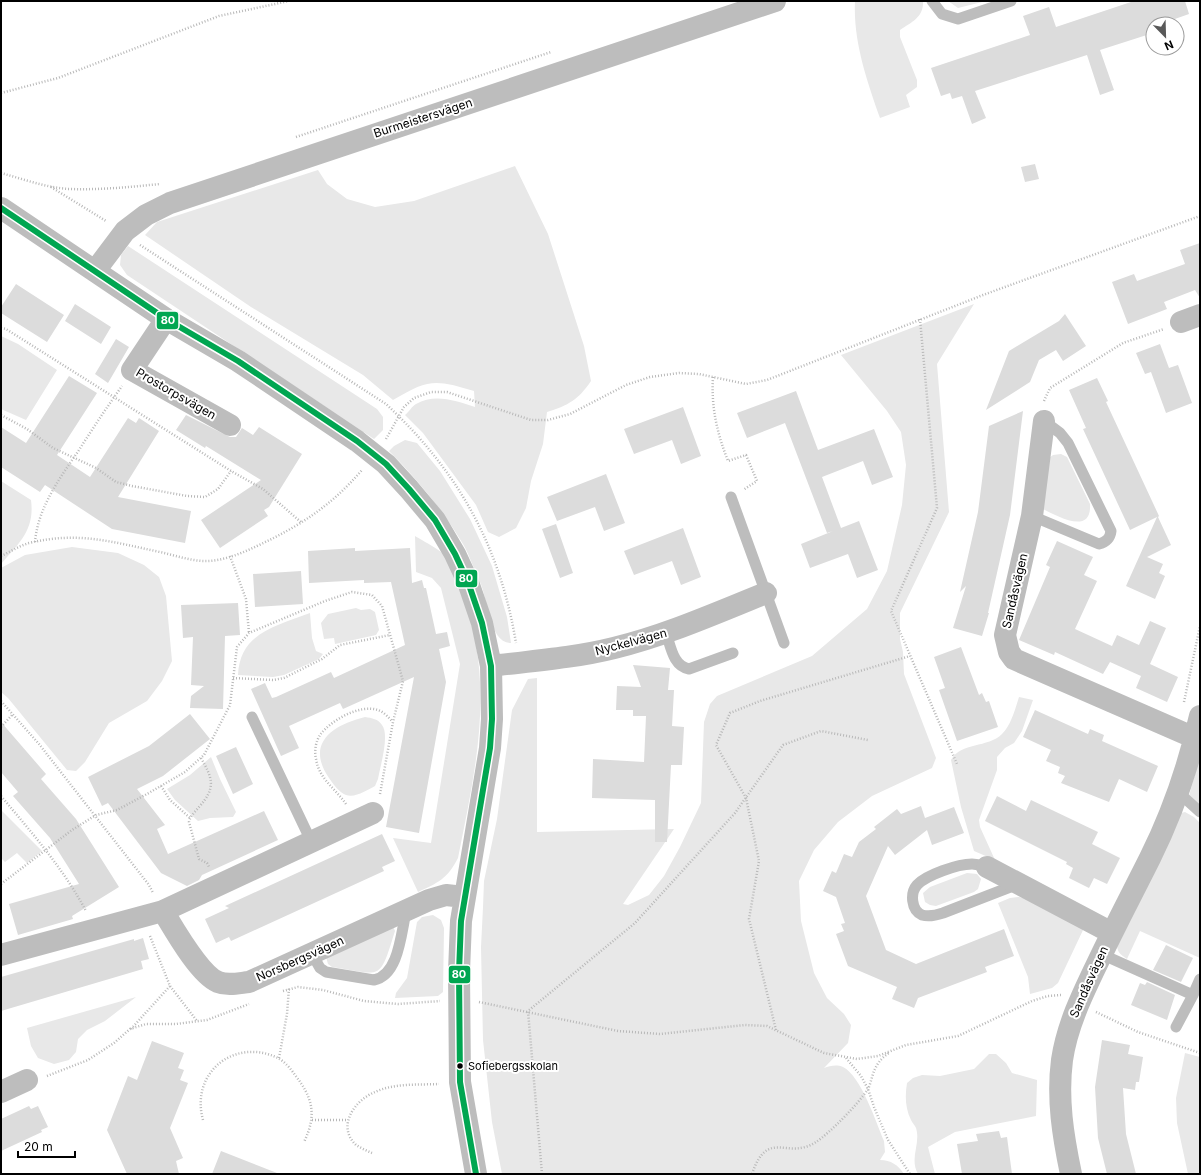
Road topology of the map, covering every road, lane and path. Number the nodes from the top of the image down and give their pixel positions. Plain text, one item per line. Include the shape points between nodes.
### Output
1 (289, 1) edge
2 (775, 1) edge
3 (932, 1) edge
4 (1011, 1) edge
5 (555, 51) dead end
6 (1, 93) edge
7 (294, 138) dead end
8 (1, 173) edge
9 (167, 182) dead end
10 (49, 185) junction
11 (1, 208) edge
12 (1200, 216) edge
13 (110, 224) dead end
14 (95, 271) junction
15 (166, 319) junction
16 (920, 319) junction
17 (1191, 319) edge
18 (1, 328) edge
19 (132, 370) junction
20 (713, 377) junction
21 (114, 397) junction
22 (1, 415) edge
23 (1044, 421) junction
24 (230, 425) dead end
25 (383, 444) dead end
26 (74, 458) junction
27 (363, 469) dead end
28 (231, 471) junction
29 (731, 497) joint
30 (1032, 516) junction
31 (302, 523) junction
32 (35, 542) junction
33 (1, 556) edge
34 (230, 556) junction
35 (766, 593) junction
36 (666, 633) junction
37 (249, 634) dead end
38 (390, 635) dead end
39 (784, 643) dead end
40 (733, 653) dead end
41 (910, 656) junction
42 (491, 666) junction
43 (233, 678) dead end
44 (1, 701) edge
45 (13, 714) junction
46 (1200, 716) edge
47 (252, 717) dead end
48 (393, 722) dead end
49 (1, 728) edge
50 (1195, 738) junction
51 (868, 740) dead end
52 (201, 758) dead end
53 (957, 764) dead end
54 (161, 786) dead end
55 (1178, 792) junction
56 (1, 796) edge
57 (746, 798) junction
58 (1200, 812) edge
59 (365, 817) joint
60 (190, 818) junction
61 (311, 841) junction
62 (987, 867) joint
63 (1019, 884) junction
64 (217, 886) junction
65 (464, 897) junction
66 (163, 911) junction
67 (406, 912) junction
68 (141, 917) junction
69 (96, 929) junction
70 (1112, 933) junction
71 (312, 954) junction
72 (1101, 954) junction
73 (1, 955) edge
74 (1200, 979) edge
75 (170, 986) junction
76 (289, 989) junction
77 (277, 992) dead end
78 (1193, 996) junction
79 (458, 1000) junction
80 (251, 1003) dead end
81 (1077, 1004) junction
82 (528, 1011) junction
83 (197, 1021) junction
84 (1176, 1027) dead end
85 (130, 1029) junction
86 (776, 1030) junction
87 (891, 1051) junction
88 (1200, 1052) edge
89 (279, 1058) junction
90 (846, 1058) junction
91 (27, 1080) joint
92 (460, 1082) junction
93 (868, 1089) junction
94 (1, 1092) edge
95 (203, 1120) dead end
96 (312, 1120) junction
97 (347, 1120) junction
98 (304, 1142) dead end
99 (372, 1153) dead end
100 (476, 1174) edge
101 (542, 1174) edge
102 (752, 1174) edge
103 (910, 1174) edge
104 (1071, 1174) edge

1 - 6 path via 219,16 58,78
2 - 14 street, Burmeistersvägen via 170,203 146,215 125,231
3 - 4 lane via 942,14 958,19
5 - 7 path
8 - 10 path
9 - 10 path via 110,189 69,189
10 - 13 path
11 - 14 street
12 - 16 path
14 - 15 street
15 - 19 street, Prostorpsvägen
15 - 42 street via 238,361 357,441 386,464 409,488 435,520 468,582 482,623
16 - 20 path via 767,380 746,384
16 - 41 path via 937,508 890,611
17 - 23 path via 1123,343 1050,388 1043,401
18 - 21 path
19 - 21 path
19 - 24 street, Prostorpsvägen
20 - 25 path via 679,373 650,377 626,385 570,414 548,420 531,420 448,392 431,392 414,398 404,407
20 - 29 path via 715,423 728,461 746,455 757,481
21 - 26 path
21 - 28 path
22 - 26 path via 27,429 53,448
23 - 30 street, Sandåsvägen
23 - 30 lane via 1068,443 1110,531 1110,537 1099,544
26 - 28 path via 96,468 116,482 187,496 205,497 218,489
26 - 32 path via 42,512
27 - 31 path via 345,490
28 - 31 path via 263,489
29 - 35 lane
30 - 50 street, Sandåsvägen via 1005,634 1009,652 1014,659
31 - 34 path via 288,532
32 - 33 path
32 - 34 path via 81,537 202,561 222,560
34 - 37 path via 246,599
35 - 36 street, Nyckelvägen
35 - 39 lane
36 - 40 lane via 677,663 683,668 689,669
36 - 42 street, Nyckelvägen via 613,649
38 - 43 path via 340,645 322,660 284,678
41 - 53 path
41 - 57 path via 760,701 730,713 716,745
42 - 65 street via 490,748
44 - 45 path
45 - 49 path
45 - 66 path via 96,815 149,885
46 - 50 street, Sandåsvägen
47 - 61 lane
48 - 59 path via 377,710 365,709 350,713 328,726 316,745 318,770 325,781
50 - 55 street, Sandåsvägen
51 - 57 path via 821,731 783,745
52 - 60 path via 211,778 211,788 207,798
54 - 60 path via 170,800
55 - 58 lane
55 - 70 street, Sandåsvägen via 1151,857
56 - 69 path via 47,850 72,886
57 - 82 path via 635,923
57 - 86 path via 759,861 749,919
59 - 61 street
60 - 64 path via 190,829 199,858 207,863
61 - 64 street
62 - 63 street, Sandåsvägen
62 - 63 lane via 963,864 926,878 913,892 915,909 930,916 943,913
63 - 70 street, Sandåsvägen
64 - 66 street
65 - 67 street, Norsbergsvägen via 446,895 429,900
65 - 79 street
66 - 68 street
66 - 71 street, Norsbergsvägen via 203,970 218,982 249,982
67 - 71 street, Norsbergsvägen
67 - 71 lane via 393,966 382,979 326,972 320,968
68 - 69 street
68 - 75 path
69 - 73 street
70 - 72 street, Sandåsvägen
72 - 78 lane
72 - 81 street, Sandåsvägen
74 - 78 lane
75 - 83 path
75 - 85 path
76 - 77 path
76 - 79 path via 298,987 323,990 364,1001 398,1004
76 - 89 path
78 - 84 lane
79 - 82 path via 488,1002
79 - 92 street
80 - 83 path
81 - 87 path via 1059,995 1048,996 958,1036 906,1045
81 - 88 path via 1138,1032
81 - 104 street, Sandåsvägen via 1062,1058 1060,1084 1060,1112
82 - 86 path via 618,1031 660,1034 757,1025
82 - 101 path
83 - 85 path via 146,1024
85 - 91 path via 88,1060 54,1075
86 - 90 path via 824,1053
87 - 90 path via 878,1056
87 - 93 path via 875,1069
89 - 95 path via 247,1053 231,1056 217,1064 206,1077 201,1091 200,1108
89 - 96 path via 304,1086 310,1098
90 - 93 path
91 - 94 street
92 - 97 path via 375,1091 362,1100
92 - 100 street
93 - 102 path via 818,1141 796,1148 766,1149
93 - 103 path via 888,1140
96 - 97 path
96 - 98 path
97 - 99 path via 352,1140 356,1145

